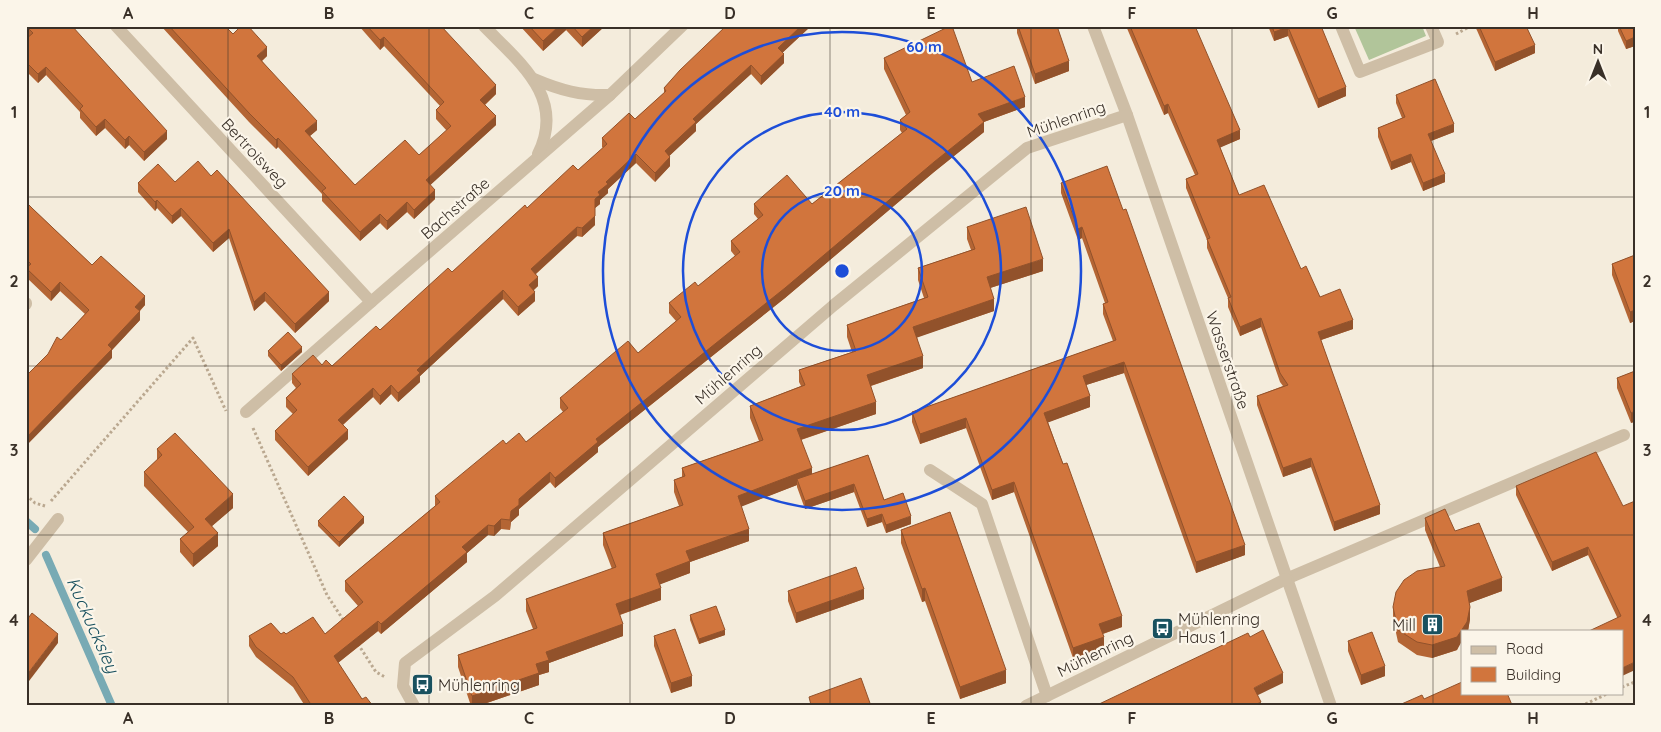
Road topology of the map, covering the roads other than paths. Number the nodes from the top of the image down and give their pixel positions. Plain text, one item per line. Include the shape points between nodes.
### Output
1 (116, 26) edge
2 (484, 26) edge
3 (682, 26) edge
4 (1093, 26) edge
5 (1341, 26) edge
6 (1432, 26) edge
7 (534, 79) junction
8 (610, 95) junction
9 (1127, 116) junction
10 (535, 161) junction
11 (371, 302) junction
12 (246, 412) road end
13 (1624, 435) dead end
14 (930, 470) dead end
15 (58, 519) dead end
16 (26, 560) edge
17 (1286, 579) junction
18 (1047, 696) junction
19 (414, 706) edge
20 (1026, 706) edge
21 (1331, 706) edge

1 - 11 street, Bertroisweg
2 - 7 street
3 - 8 street, Bachstraße
4 - 9 street, Wasserstraße
5 - 6 street via 1360,72 1438,42
7 - 8 street via 570,93
7 - 10 street via 548,120 546,138
8 - 10 street, Bachstraße
9 - 17 street, Wasserstraße
9 - 19 street, Mühlenring via 1027,148 834,305 495,596 405,664 403,686
10 - 11 street, Bachstraße
11 - 12 street, Bachstraße
13 - 17 street, Mühlenring
14 - 18 street via 982,504
15 - 16 street
17 - 18 street, Mühlenring
17 - 21 street, Wasserstraße
18 - 20 street, Mühlenring

